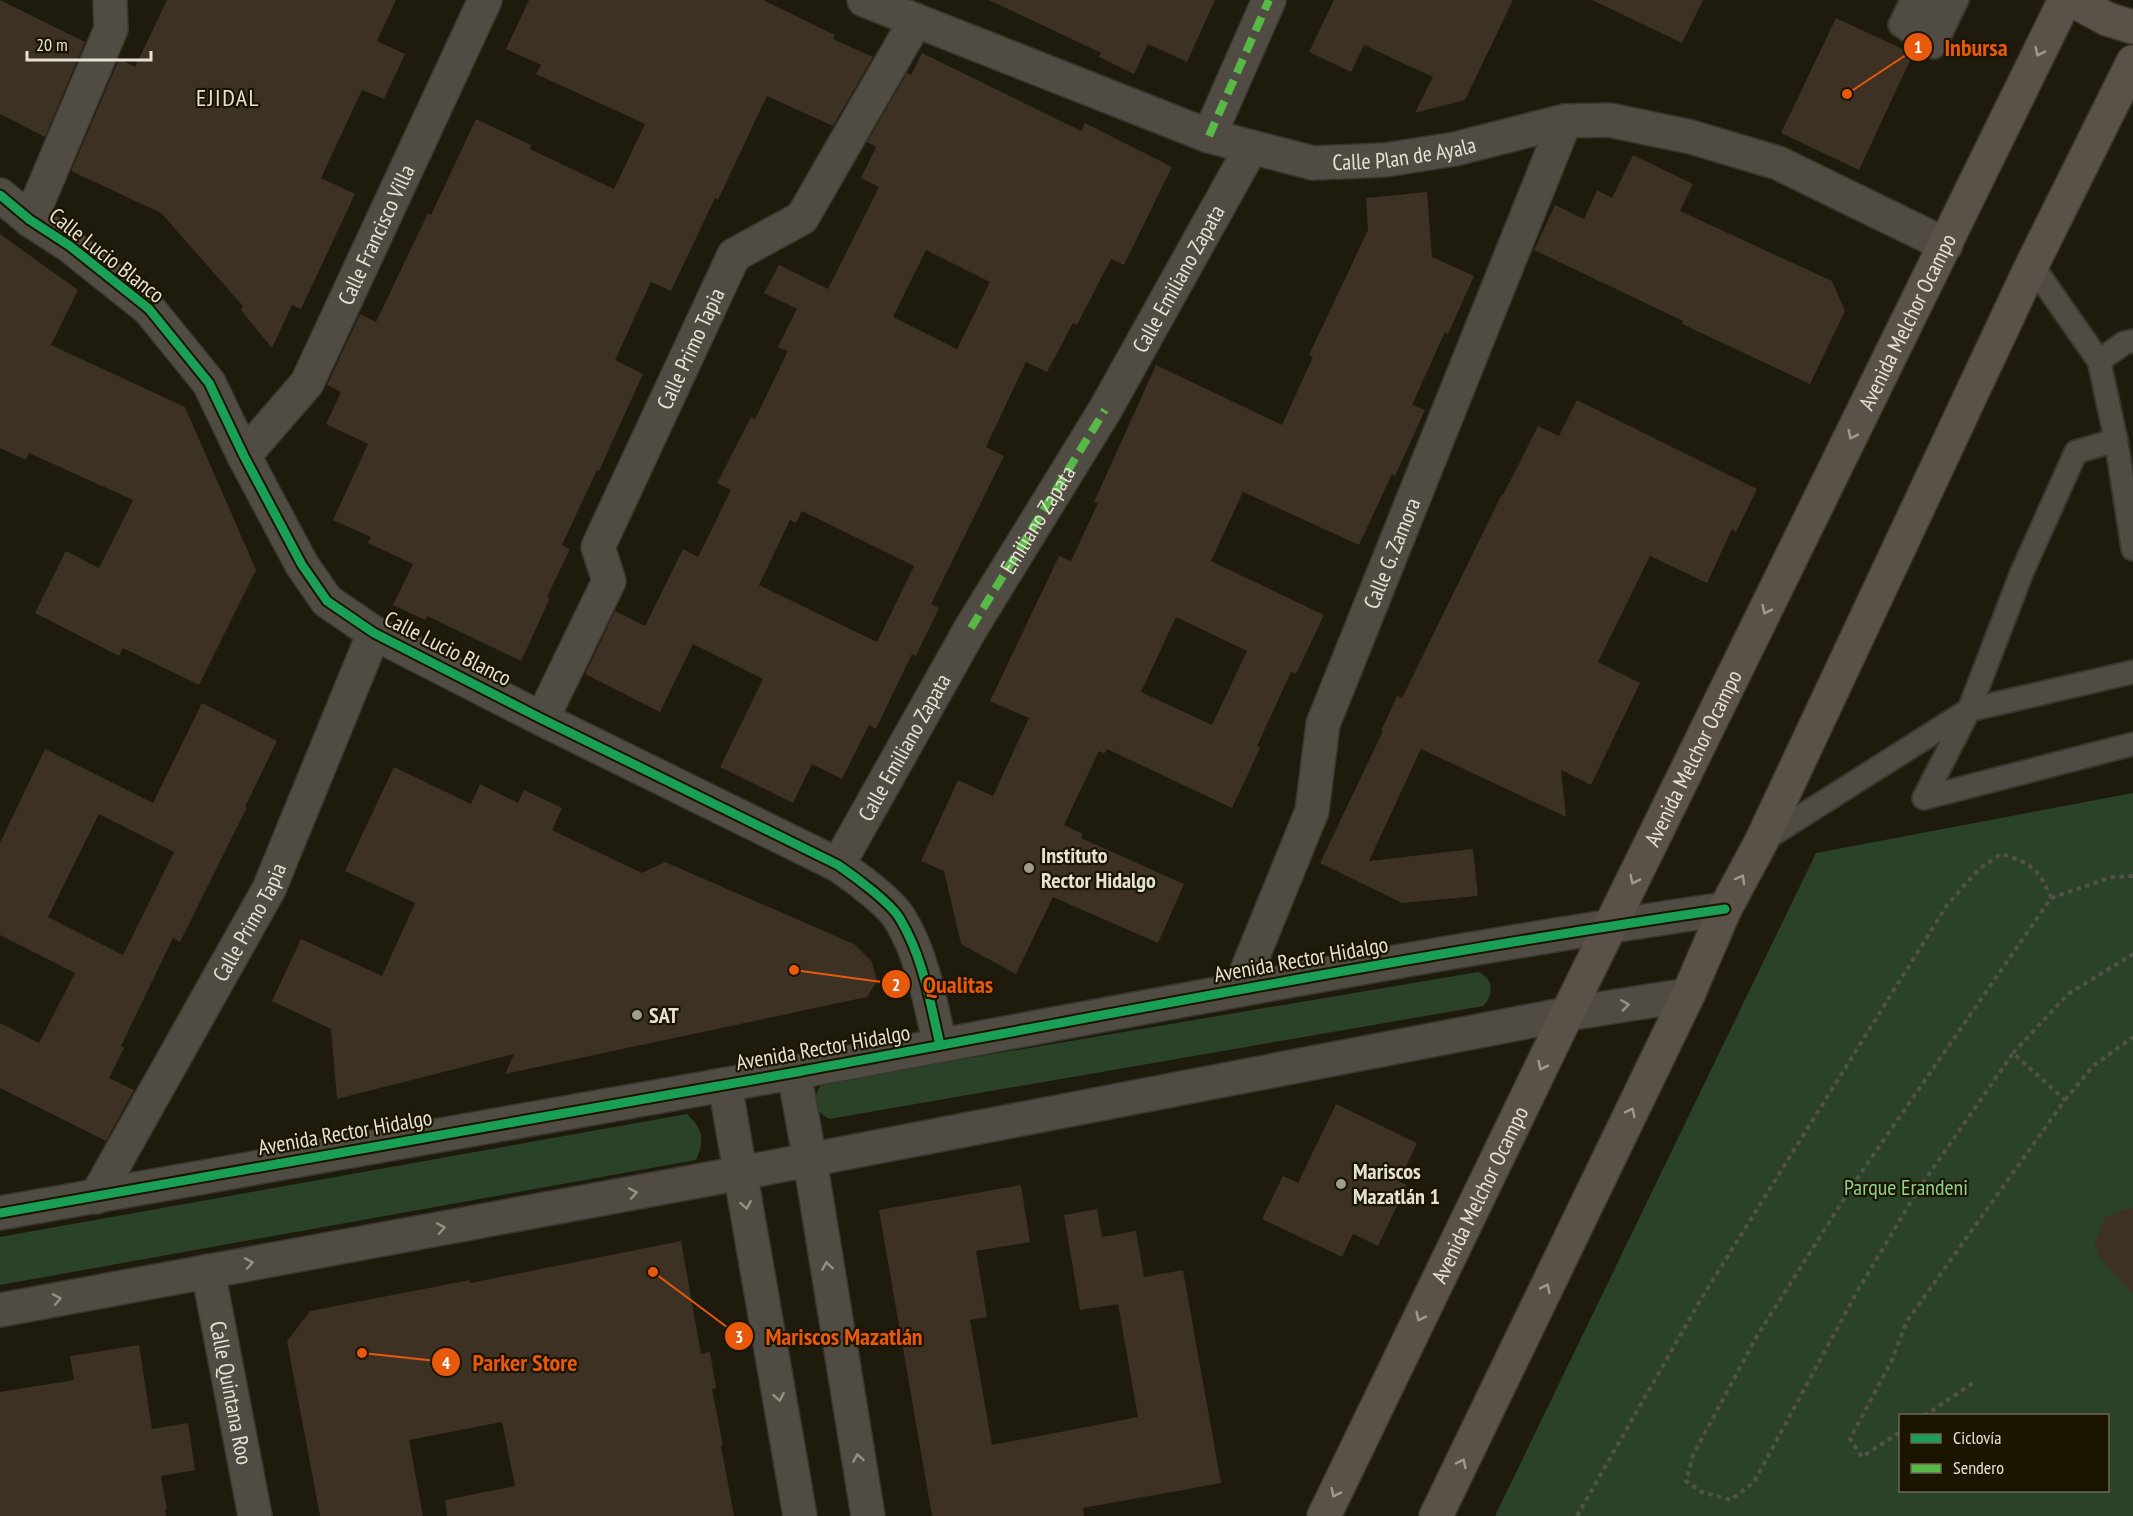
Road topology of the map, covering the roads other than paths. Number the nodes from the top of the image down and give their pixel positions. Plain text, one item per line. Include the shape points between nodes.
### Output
1 (110, 0) edge
2 (485, 0) edge
3 (864, 0) edge
4 (1269, 0) edge
5 (1912, 0) edge
6 (1934, 0) edge
7 (1957, 0) edge
8 (2065, 0) edge
9 (2072, 0) edge
10 (916, 20) junction
11 (2133, 27) edge
12 (1918, 36) junction
13 (2133, 62) edge
14 (1564, 121) junction
15 (1209, 136) junction
16 (1251, 148) junction
17 (0, 195) edge
18 (30, 220) junction
19 (1946, 245) junction
20 (2032, 265) junction
21 (2130, 336) edge
22 (2099, 361) junction
23 (1105, 410) joint
24 (2116, 440) junction
25 (244, 456) junction
26 (2133, 549) edge
27 (971, 628) joint
28 (375, 633) junction
29 (2133, 672) edge
30 (1969, 710) junction
31 (542, 719) junction
32 (2133, 744) edge
33 (1761, 842) junction
34 (838, 865) junction
35 (1725, 909) junction
36 (1611, 925) junction
37 (1239, 990) junction
38 (1688, 995) junction
39 (1568, 1014) junction
40 (940, 1045) junction
41 (794, 1073) junction
42 (725, 1085) junction
43 (810, 1160) junction
44 (741, 1173) junction
45 (96, 1197) junction
46 (0, 1213) edge
47 (208, 1271) junction
48 (0, 1310) edge
49 (255, 1516) edge
50 (800, 1516) edge
51 (868, 1516) edge
52 (1324, 1516) edge
53 (1436, 1516) edge

1 - 18 street via 111,29
2 - 25 street, Calle Francisco Villa via 307,383
3 - 10 street, Calle Plan de Ayala
4 - 15 street
5 - 12 lane via 1900,25
6 - 12 lane
7 - 12 lane via 1934,47
8 -> 19 main road, Avenida Melchor Ocampo
9 - 11 main road via 2107,19
10 - 15 street, Calle Plan de Ayala
10 - 31 street, Calle Primo Tapia via 802,219 734,255 598,547 609,581
13 - 20 main road
14 - 16 street, Calle Plan de Ayala via 1455,149 1384,160 1312,163
14 - 19 street, Calle Plan de Ayala via 1609,120 1692,136 1778,163
14 - 37 street, Calle G. Zamora via 1323,724 1312,811
15 - 16 street, Calle Plan de Ayala
16 - 23 street, Calle Emiliano Zapata
17 - 18 street, Calle Lucio Blanco
18 - 25 street, Calle Lucio Blanco via 70,246 149,309 210,383
19 -> 36 main road, Avenida Melchor Ocampo
20 - 22 lane
20 - 33 main road
21 - 22 lane
22 - 24 lane
23 - 27 street, Emiliano Zapata
24 - 26 lane
24 - 30 lane via 2076,452 2022,572
25 - 28 street, Calle Lucio Blanco via 302,565 327,601
27 - 34 street, Calle Emiliano Zapata
28 - 31 street, Calle Lucio Blanco
28 - 45 street, Calle Primo Tapia via 269,889
29 - 30 lane
30 - 32 lane via 1924,798
30 - 33 lane
31 - 34 street, Calle Lucio Blanco
35 -> 33 main road
34 - 40 street, Calle Lucio Blanco via 900,917 922,969
35 - 36 street, Avenida Rector Hidalgo
35 - 38 main road
36 - 37 street, Avenida Rector Hidalgo
36 - 39 main road, Avenida Melchor Ocampo
37 - 40 street, Avenida Rector Hidalgo
39 -> 38 street
53 -> 38 main road
39 - 43 street
39 -> 52 main road, Avenida Melchor Ocampo
40 - 41 street, Avenida Rector Hidalgo
41 - 42 street, Avenida Rector Hidalgo
41 - 43 street
42 - 44 street
42 - 45 street, Avenida Rector Hidalgo
43 - 44 street
51 -> 43 street
47 -> 44 street
44 -> 50 street
45 - 46 street, Avenida Rector Hidalgo
48 -> 47 street
47 - 49 street, Calle Quintana Roo

